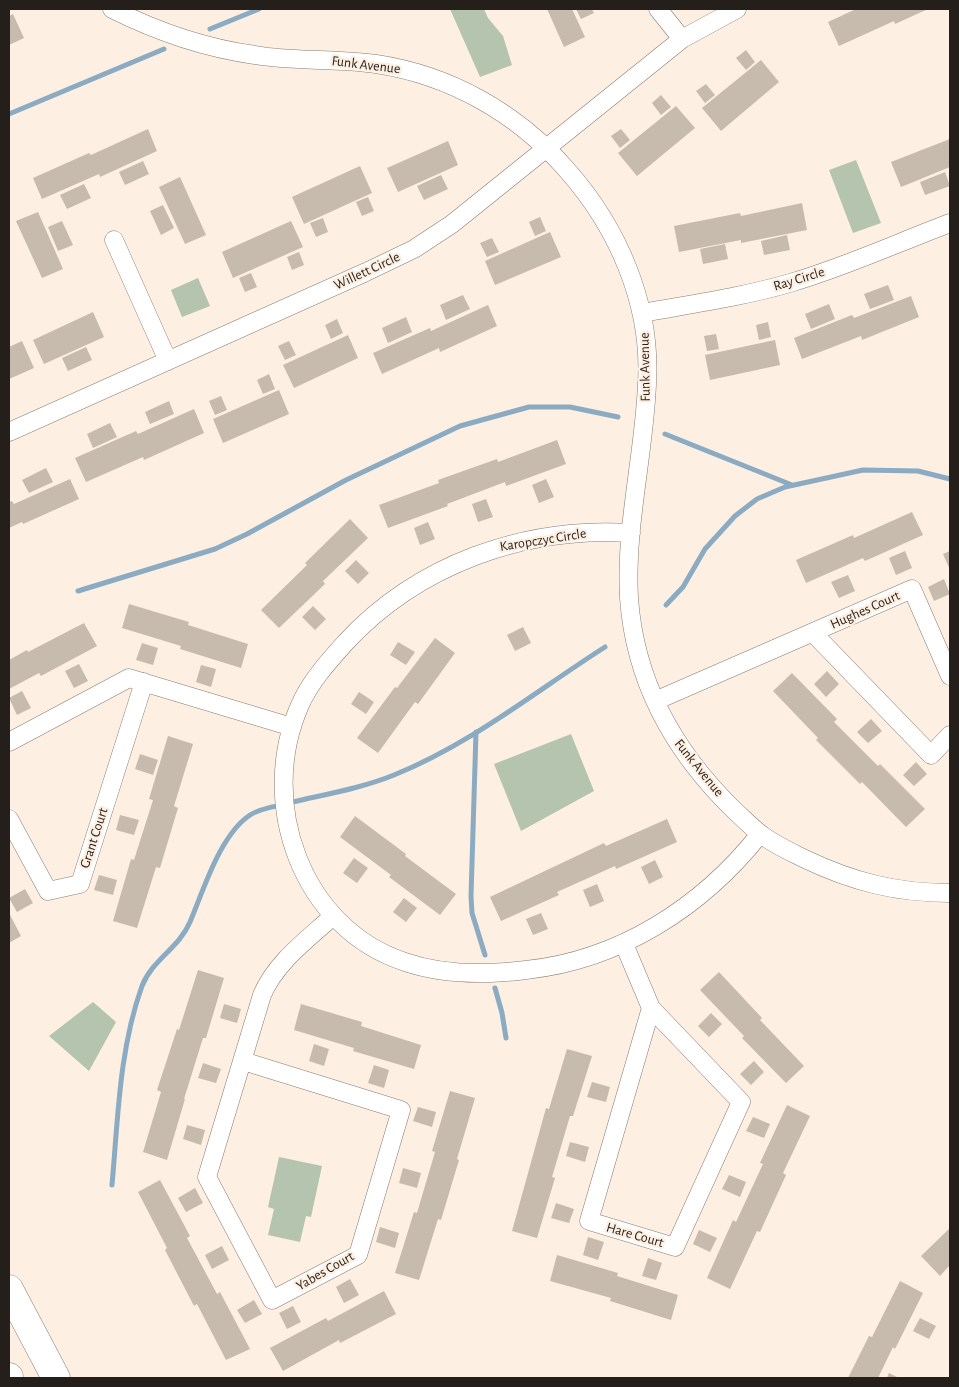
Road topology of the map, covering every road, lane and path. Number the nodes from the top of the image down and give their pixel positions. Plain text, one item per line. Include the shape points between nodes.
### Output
1 (112, 9) edge
2 (658, 9) edge
3 (737, 9) edge
4 (682, 39) junction
5 (547, 148) junction
6 (950, 223) edge
7 (114, 240) dead end
8 (642, 314) junction
9 (168, 361) junction
10 (9, 432) edge
11 (631, 533) junction
12 (812, 633) junction
13 (950, 676) edge
14 (144, 682) junction
15 (655, 701) junction
16 (292, 727) junction
17 (950, 735) edge
18 (9, 742) edge
19 (9, 819) edge
20 (760, 834) junction
21 (950, 894) edge
22 (333, 916) junction
23 (624, 944) junction
24 (651, 1008) junction
25 (243, 1061) junction
26 (9, 1289) edge
27 (56, 1378) edge

1 - 5 street, Funk Avenue via 168,34 223,50 279,58 376,64 434,78 501,111
2 - 4 street
3 - 4 street
4 - 5 street
5 - 8 street, Funk Avenue via 597,208 635,286
5 - 9 street, Willett Circle via 452,224 414,249
6 - 8 street, Ray Circle via 790,283
7 - 9 street
8 - 11 street, Funk Avenue via 648,381
9 - 10 street, Willett Circle
11 - 15 street, Funk Avenue via 631,614 642,665
11 - 16 street, Karopczyc Circle via 568,534 512,544 490,549 428,578 376,613 335,654 309,687
12 - 13 street, Hughes Court via 912,589
12 - 15 street, Hughes Court
12 - 17 street, Hughes Court via 930,755
14 - 16 street
14 - 18 street via 129,678
14 - 19 street, Grant Court via 80,884 48,891
15 - 20 street, Funk Avenue via 666,726 695,768
16 - 22 street, Karopczyc Circle via 283,790 288,832 305,875
20 - 21 street, Funk Avenue via 784,849 863,883 889,889
20 - 23 street, Karopczyc Circle via 736,863 702,894
22 - 23 street, Karopczyc Circle via 362,940 390,957 452,971 490,973 540,969
22 - 25 street, Yabes Court via 281,964 268,982
23 - 24 street, Hare Court
24 - 24 street, Hare Court via 589,1221 675,1247 741,1102
25 - 25 street, Yabes Court via 207,1177 272,1300 358,1255 401,1110
26 - 27 highway

